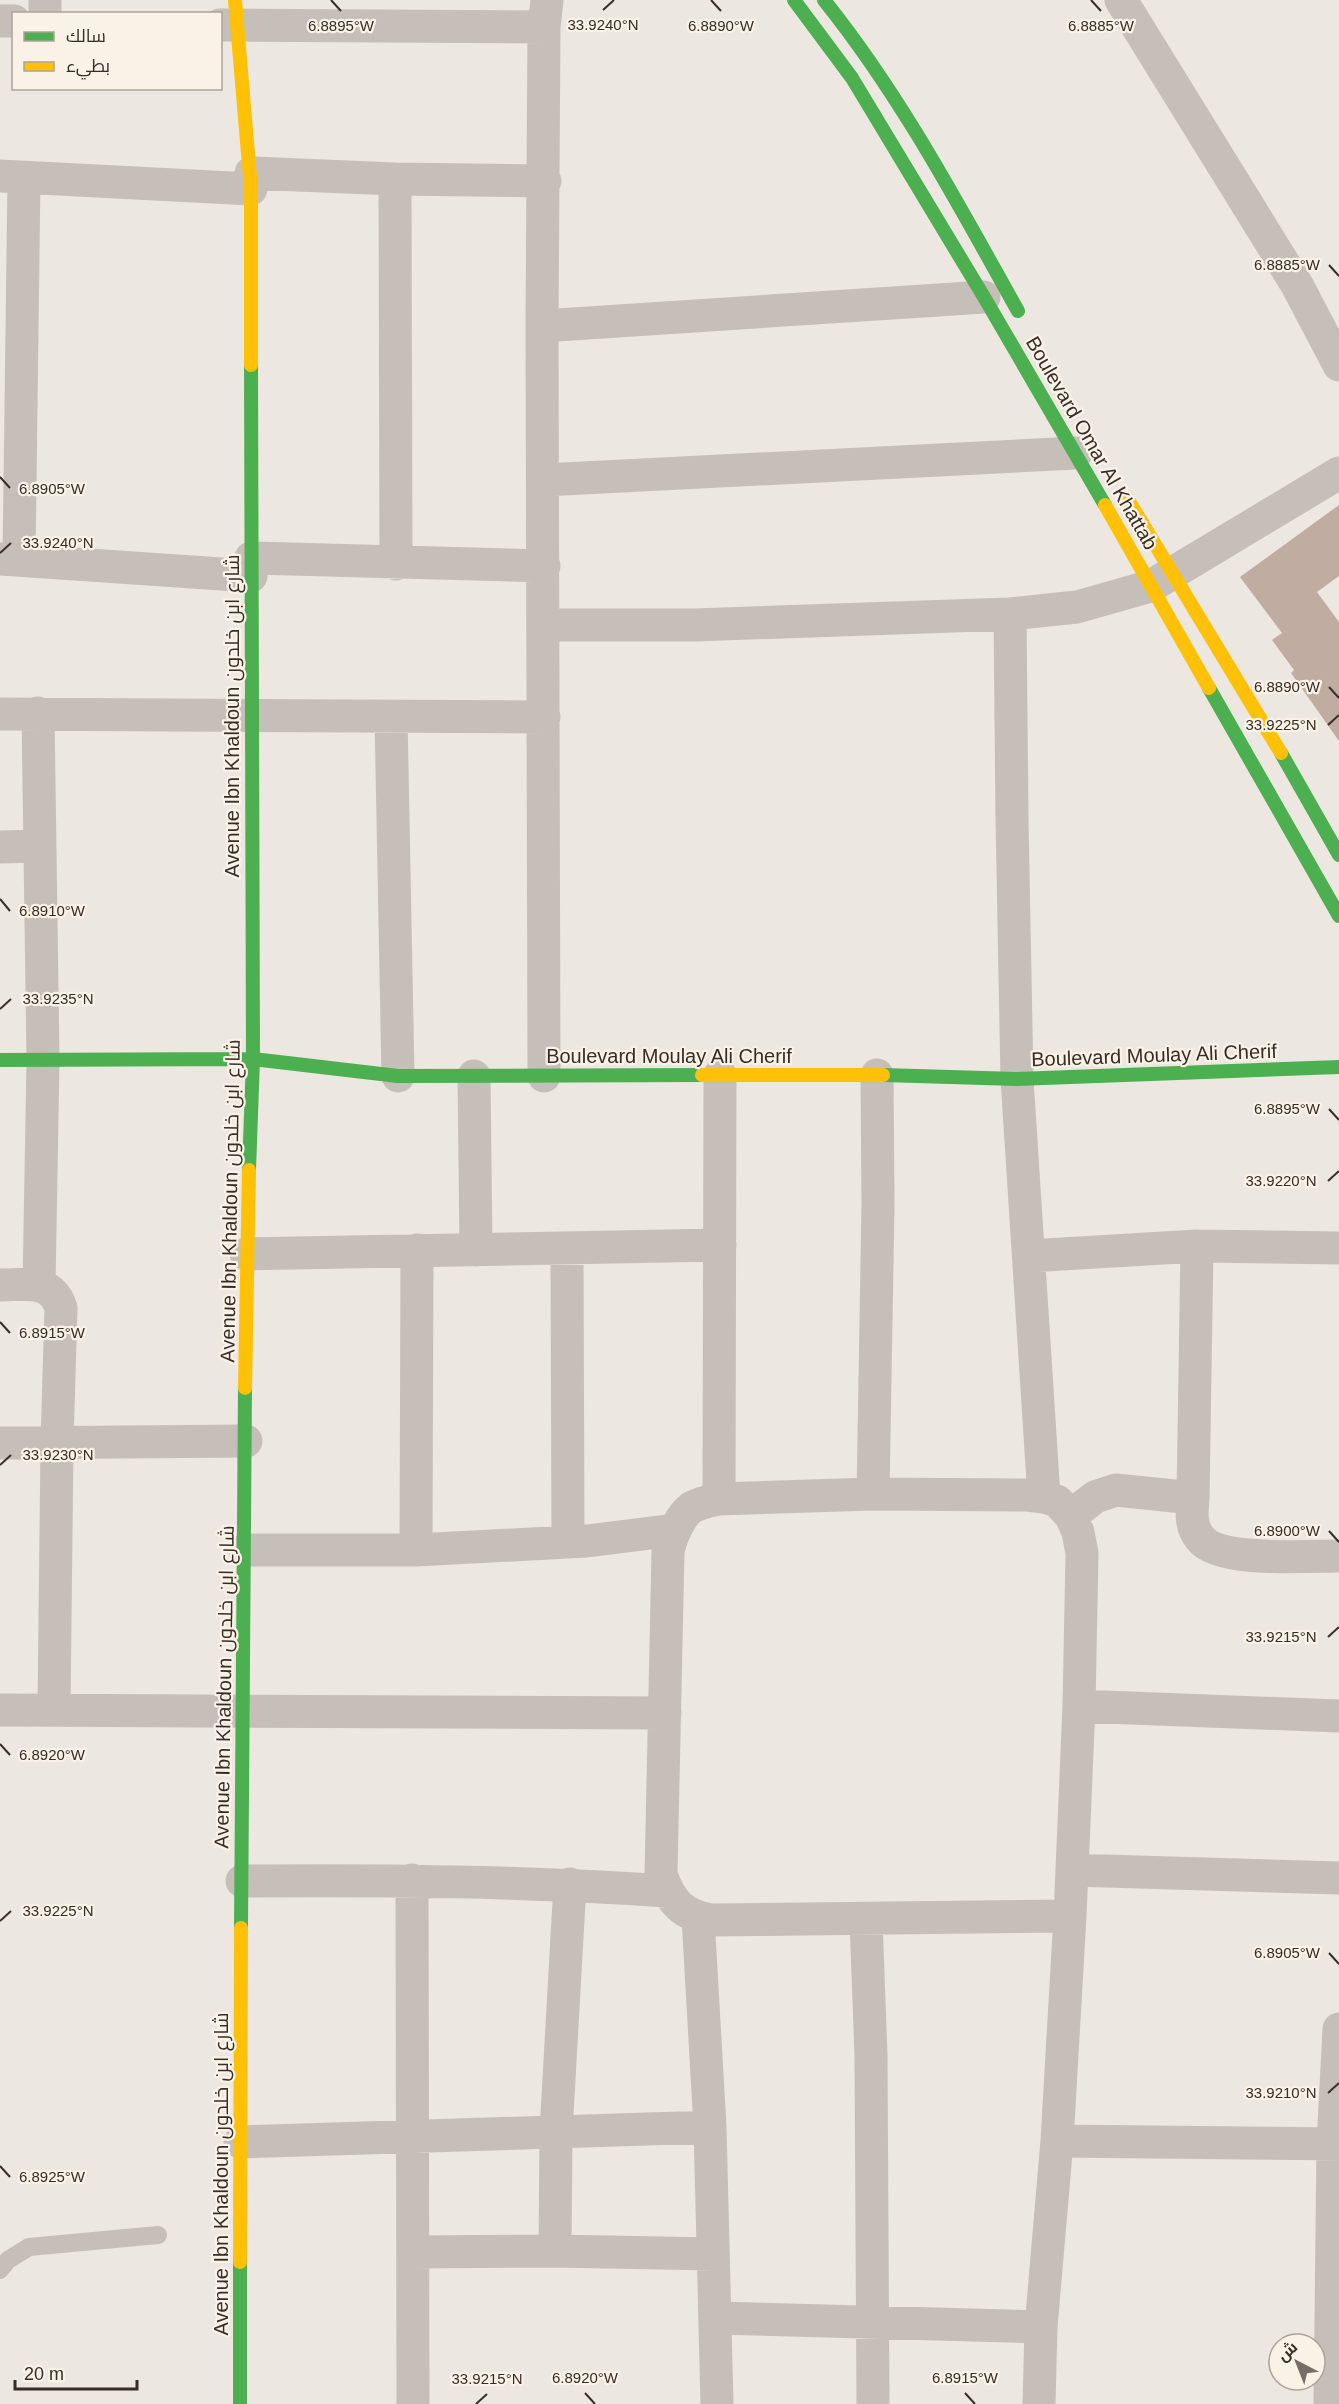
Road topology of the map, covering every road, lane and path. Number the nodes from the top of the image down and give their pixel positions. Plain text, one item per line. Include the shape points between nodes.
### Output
1 (794, 0) edge
2 (824, 0) edge
3 (1121, 0) edge
4 (546, 14) edge
5 (230, 16) edge
6 (12, 177) edge
7 (396, 179) junction
8 (251, 181) junction
9 (544, 181) junction
10 (984, 297) junction
11 (542, 326) junction
12 (1027, 326) dead end
13 (1339, 365) edge
14 (1076, 453) junction
15 (1339, 473) edge
16 (544, 480) junction
17 (1117, 481) dead end
18 (10, 559) edge
19 (396, 564) junction
20 (544, 566) junction
21 (251, 567) junction
22 (1161, 580) junction
23 (1010, 614) junction
24 (544, 625) junction
25 (38, 713) junction
26 (0, 714) edge
27 (251, 716) junction
28 (391, 717) junction
29 (544, 717) junction
30 (39, 846) junction
31 (0, 847) edge
32 (1339, 855) edge
33 (1339, 916) edge
34 (253, 1059) junction
35 (0, 1060) edge
36 (43, 1060) junction
37 (1339, 1067) edge
38 (720, 1075) junction
39 (398, 1076) junction
40 (474, 1076) junction
41 (544, 1076) junction
42 (877, 1076) junction
43 (1017, 1079) junction
44 (720, 1245) junction
45 (1197, 1246) junction
46 (567, 1248) junction
47 (1339, 1248) edge
48 (417, 1250) junction
49 (476, 1250) junction
50 (246, 1254) junction
51 (1029, 1256) junction
52 (0, 1285) edge
53 (39, 1286) junction
54 (246, 1441) junction
55 (0, 1443) edge
56 (57, 1443) junction
57 (873, 1494) junction
58 (1044, 1497) junction
59 (1193, 1498) junction
60 (719, 1499) junction
61 (1071, 1516) junction
62 (675, 1530) junction
63 (568, 1542) junction
64 (245, 1550) junction
65 (416, 1550) junction
66 (1339, 1556) edge
67 (1079, 1706) junction
68 (0, 1710) edge
69 (54, 1710) junction
70 (244, 1711) junction
71 (664, 1713) junction
72 (1339, 1716) edge
73 (1072, 1870) junction
74 (1339, 1878) edge
75 (412, 1880) junction
76 (242, 1881) junction
77 (570, 1884) junction
78 (667, 1891) junction
79 (1070, 1916) junction
80 (698, 1917) junction
81 (866, 1920) junction
82 (1339, 2029) edge
83 (710, 2127) junction
84 (556, 2132) junction
85 (413, 2137) junction
86 (1057, 2141) junction
87 (240, 2142) junction
88 (1336, 2144) edge
89 (158, 2235) dead end
90 (555, 2251) junction
91 (413, 2252) junction
92 (713, 2254) junction
93 (0, 2270) edge
94 (715, 2318) junction
95 (874, 2324) junction
96 (1041, 2327) junction
97 (240, 2404) edge
98 (413, 2404) edge
99 (717, 2404) edge
100 (873, 2404) edge
101 (1039, 2404) edge
102 (1045, 2404) edge
103 (1329, 2404) edge

1 - 10 street, Boulevard Omar Al Khattab via 852,78
2 - 12 street, Boulevard Omar Al Khattab via 856,37 891,88
3 - 13 street via 1297,285
4 - 5 street
4 - 9 street
5 - 8 street, Avenue Ibn Khaldoun شارع ابن خلدون
6 - 8 street
6 - 18 street
7 - 8 street
7 - 9 street
7 - 19 street
8 - 21 street, Avenue Ibn Khaldoun شارع ابن خلدون
9 - 11 street
10 - 11 street
10 - 14 street, Boulevard Omar Al Khattab
11 - 16 street
14 - 16 street
14 - 22 street, Boulevard Omar Al Khattab
15 - 22 street
16 - 20 street
17 - 22 street, Boulevard Omar Al Khattab
18 - 21 street
19 - 20 street
19 - 21 street
20 - 24 street
21 - 27 street, Avenue Ibn Khaldoun شارع ابن خلدون
22 - 23 street via 1077,607
22 - 32 street, Boulevard Omar Al Khattab via 1297,780
22 - 33 street, Boulevard Omar Al Khattab
23 - 24 street via 694,625
23 - 43 street
24 - 29 street
25 - 26 street
25 - 27 street
25 - 30 street
27 - 28 street
27 - 34 street, Avenue Ibn Khaldoun شارع ابن خلدون
28 - 29 street
28 - 39 street
29 - 41 street
30 - 31 street
30 - 36 street
34 - 36 street, Boulevard Moulay Ali Cherif
34 - 39 street, Boulevard Moulay Ali Cherif
34 - 50 street, Avenue Ibn Khaldoun شارع ابن خلدون
35 - 36 street, Boulevard Moulay Ali Cherif
36 - 53 street
37 - 43 street, Boulevard Moulay Ali Cherif
38 - 41 street, Boulevard Moulay Ali Cherif
38 - 42 street, Boulevard Moulay Ali Cherif
38 - 44 street
39 - 40 street, Boulevard Moulay Ali Cherif
40 - 41 street, Boulevard Moulay Ali Cherif
40 - 49 street
42 - 43 street, Boulevard Moulay Ali Cherif
42 - 57 street
43 - 51 street
44 - 46 street
44 - 60 street
45 - 47 street
45 - 51 street
45 - 59 street
46 - 49 street
46 - 63 street
48 - 49 street
48 - 50 street
48 - 65 street
50 - 54 street, Avenue Ibn Khaldoun شارع ابن خلدون
51 - 58 street
52 - 53 street
53 - 56 street via 54,1293 61,1308
54 - 56 street
54 - 64 street, Avenue Ibn Khaldoun شارع ابن خلدون
55 - 56 street
56 - 69 street
57 - 58 street
57 - 60 street
58 - 61 street via 1057,1501
59 - 61 street via 1116,1490 1095,1497
59 - 66 street via 1192,1522 1200,1539 1220,1551 1264,1556
60 - 62 street via 689,1509
61 - 67 street via 1082,1553
62 - 63 street
62 - 71 street via 668,1552
63 - 65 street
64 - 65 street
64 - 70 street, Avenue Ibn Khaldoun شارع ابن خلدون
67 - 72 street
67 - 73 street
68 - 69 street
69 - 70 street
70 - 71 street
70 - 76 street, Avenue Ibn Khaldoun شارع ابن خلدون
71 - 78 street via 661,1874
73 - 74 street
73 - 79 street
75 - 76 street
75 - 77 street
75 - 85 street
76 - 87 street, Avenue Ibn Khaldoun شارع ابن خلدون
77 - 78 street
77 - 84 street
78 - 80 street via 675,1902
79 - 81 street
79 - 86 street
80 - 81 street
80 - 83 street
81 - 95 street
82 - 88 street
83 - 84 street
83 - 92 street
84 - 85 street
84 - 90 street
85 - 87 street
85 - 91 street
86 - 88 street
86 - 96 street
87 - 97 street, Avenue Ibn Khaldoun شارع ابن خلدون
88 - 103 street
89 - 93 lane via 29,2247
90 - 91 street
90 - 92 street
91 - 98 street
92 - 94 street
94 - 95 street
94 - 99 street
95 - 96 street
95 - 100 street
96 - 101 street
101 - 102 street

